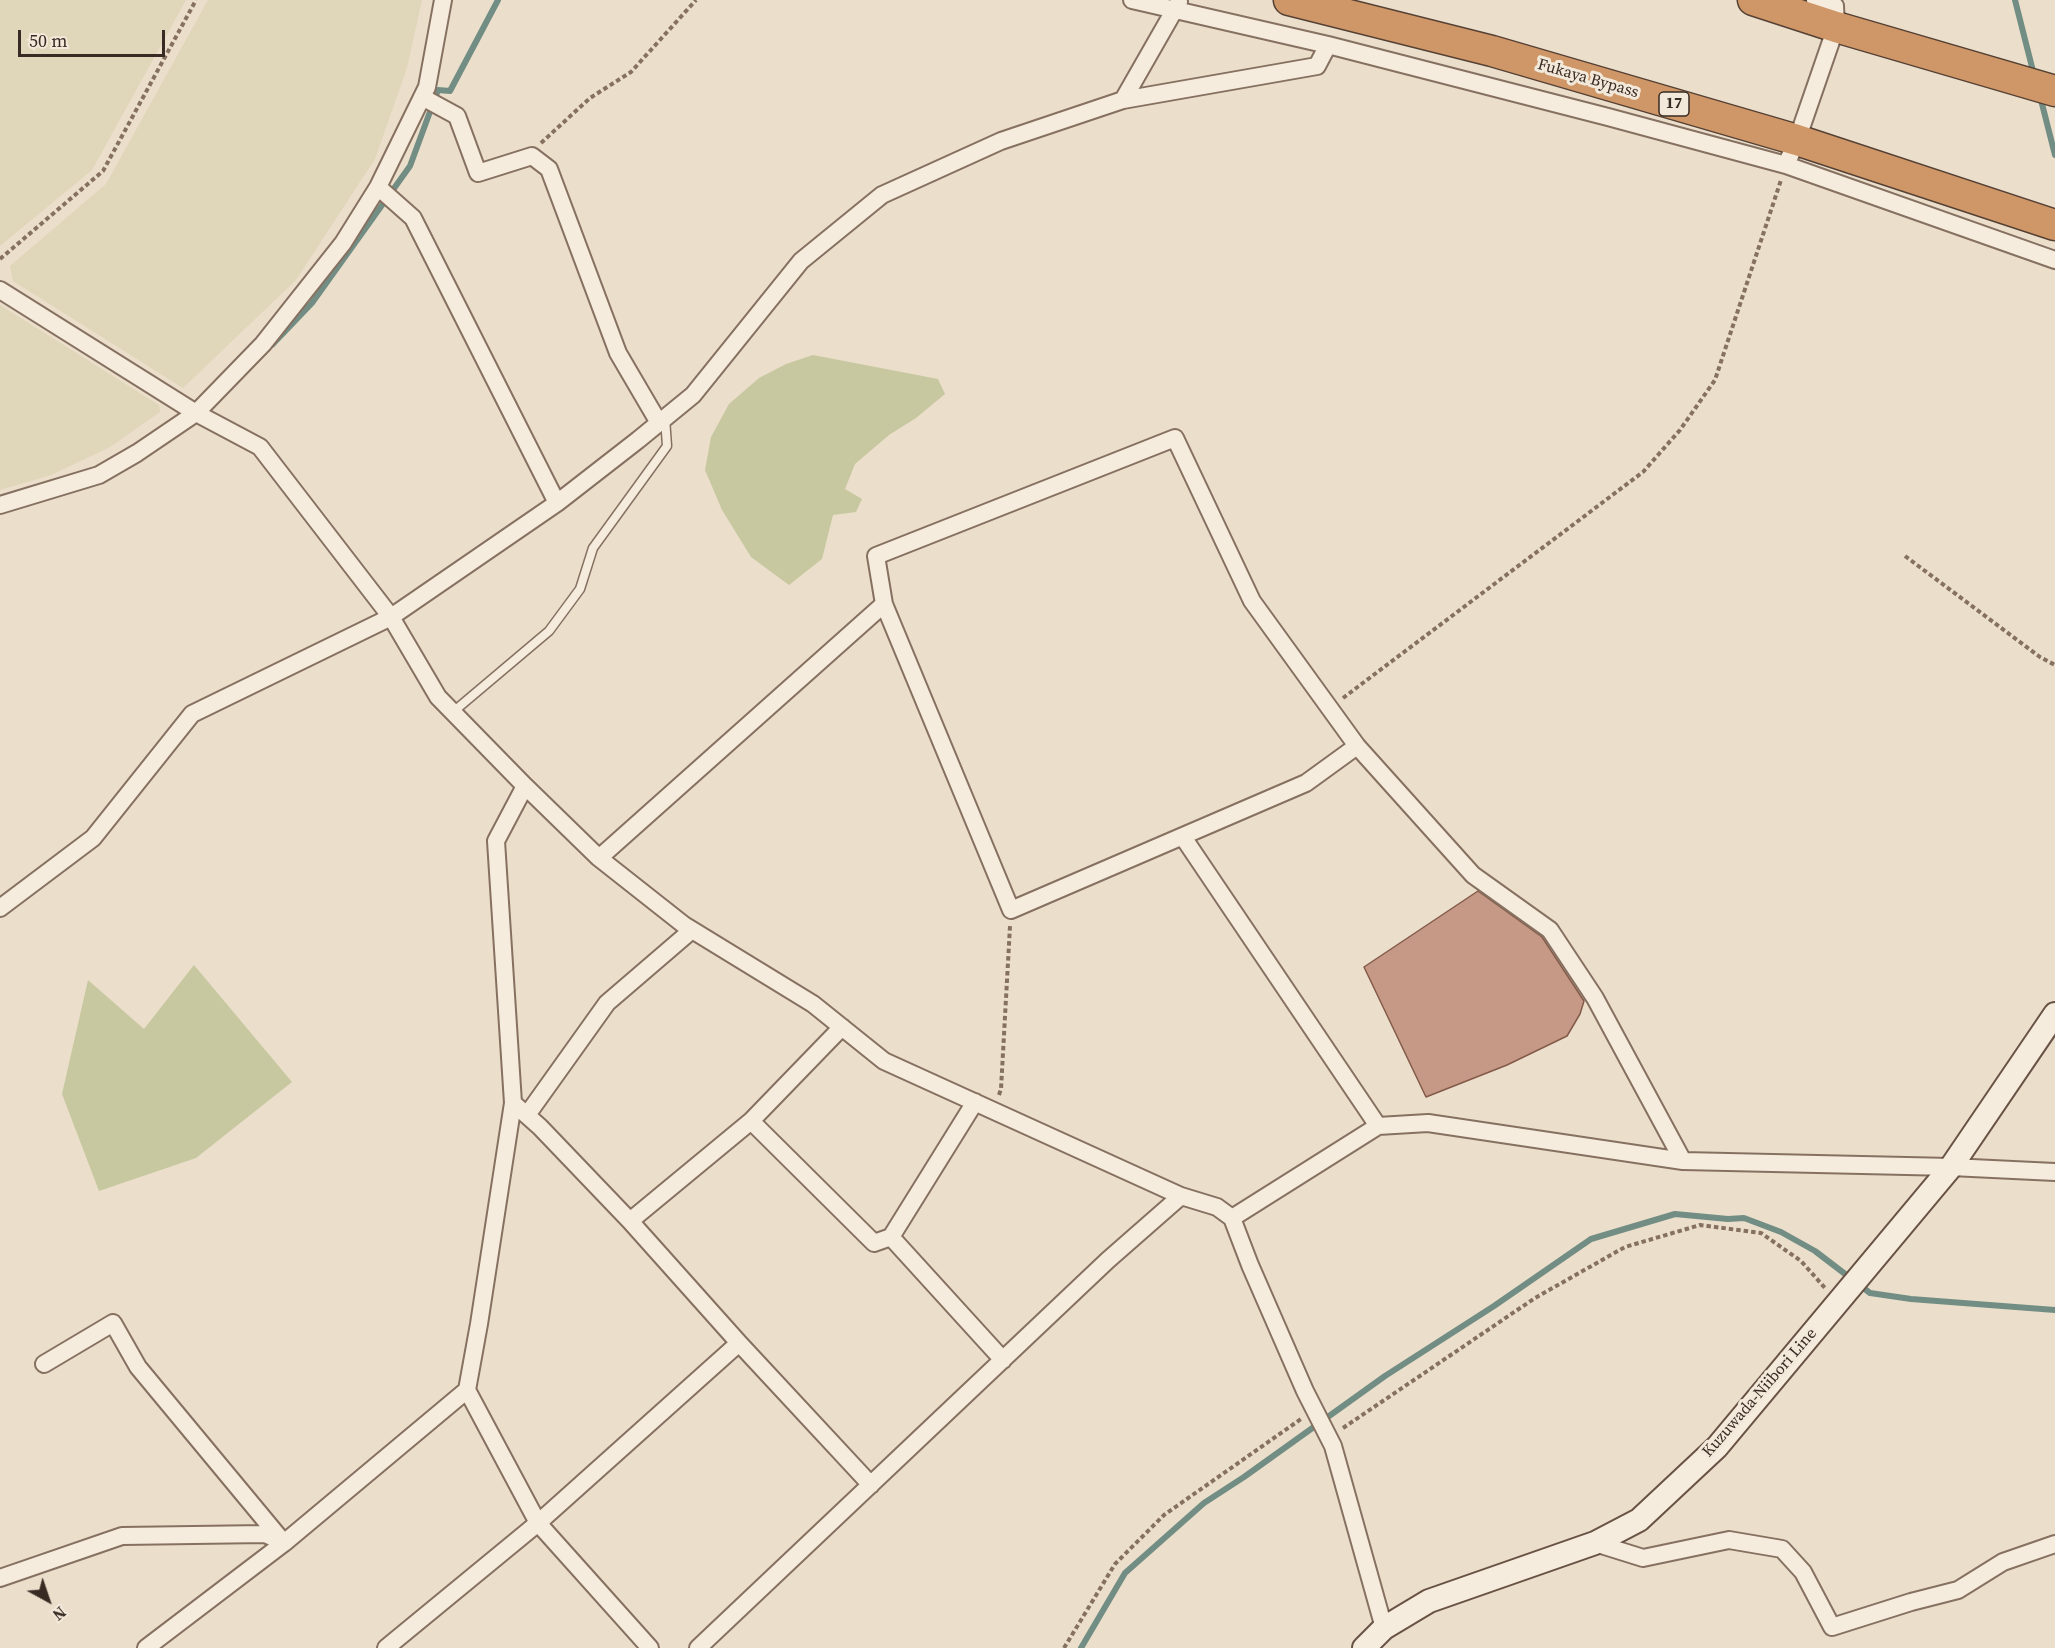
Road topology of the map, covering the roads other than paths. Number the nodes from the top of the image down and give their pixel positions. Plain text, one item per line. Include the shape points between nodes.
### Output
1 (443, 0) edge
2 (1132, 0) edge
3 (1289, 0) edge
4 (1753, 0) edge
5 (1815, 0) edge
6 (1177, 5) edge
7 (1838, 11) edge
8 (1328, 45) junction
9 (2043, 88) edge
10 (422, 97) junction
11 (1123, 100) junction
12 (1792, 152) junction
13 (379, 188) junction
14 (2055, 225) edge
15 (2055, 260) edge
16 (0, 290) edge
17 (196, 413) junction
18 (662, 420) junction
19 (557, 503) junction
20 (0, 505) edge
21 (884, 604) junction
22 (391, 616) junction
23 (453, 712) junction
24 (1357, 746) junction
25 (525, 786) junction
26 (1183, 837) junction
27 (599, 858) junction
28 (0, 908) edge
29 (692, 930) junction
30 (2055, 1014) edge
31 (842, 1027) junction
32 (975, 1102) junction
33 (513, 1103) junction
34 (527, 1115) junction
35 (751, 1121) junction
36 (1378, 1126) junction
37 (1683, 1161) junction
38 (1951, 1167) junction
39 (2055, 1172) edge
40 (1181, 1196) junction
41 (1232, 1218) junction
42 (630, 1221) junction
43 (891, 1238) junction
44 (739, 1343) junction
45 (1003, 1360) junction
46 (44, 1364) dead end
47 (467, 1390) junction
48 (871, 1485) junction
49 (538, 1523) junction
50 (284, 1543) junction
51 (1595, 1543) junction
52 (2055, 1544) edge
53 (0, 1578) edge
54 (1384, 1628) junction
55 (146, 1648) edge
56 (386, 1648) edge
57 (650, 1648) edge
58 (698, 1648) edge
59 (1364, 1648) edge

1 - 10 street
2 - 6 street
3 - 12 highway, Fukaya Bypass / 17 via 1492,51
4 - 7 highway
5 - 7 street
6 - 8 street
6 - 11 street
7 - 9 highway
7 - 12 street
8 - 11 street via 1317,66
8 - 12 street via 1608,117
10 - 13 street
10 - 18 street via 457,116 478,173 532,156 549,169 618,353
11 - 18 street via 1001,141 882,195 801,261 693,394
12 - 14 highway, Fukaya Bypass / 17
12 - 15 street
13 - 17 street via 343,243 263,344
13 - 19 street via 413,218
16 - 17 street
17 - 20 street via 99,475
17 - 22 street via 260,447
18 - 19 street
18 - 23 lane via 667,446 593,548 580,589 549,631
19 - 22 street
21 - 24 street via 876,556 1175,438 1252,601
21 - 26 street via 1011,910
21 - 27 street
22 - 23 street via 438,697
22 - 28 street via 192,714 93,838
23 - 25 street
24 - 26 street via 1306,783
24 - 37 street via 1473,875 1550,930 1595,998
25 - 27 street
25 - 33 street via 496,841
26 - 36 street
27 - 29 street
29 - 31 street via 813,1004
29 - 34 street via 607,1003
30 - 38 main road, Kuzuwada-Niibori Line
31 - 32 street via 884,1061
31 - 35 street
32 - 40 street
32 - 43 street
33 - 34 street
33 - 47 street
34 - 42 street
35 - 42 street
35 - 43 street via 874,1243
36 - 37 street via 1428,1124
36 - 41 street
37 - 38 street
38 - 39 street
38 - 51 main road, Kuzuwada-Niibori Line via 1717,1447 1639,1520
40 - 41 street via 1217,1207
40 - 45 street
41 - 54 street via 1328,1436
42 - 44 street
43 - 45 street
44 - 48 street
44 - 49 street
45 - 48 street
46 - 50 street via 113,1323 138,1366
47 - 49 street
47 - 50 street
48 - 58 street
49 - 56 street
49 - 57 street
50 - 53 street via 265,1534 122,1536
50 - 55 street
51 - 52 street via 1643,1558 1729,1540 1782,1549 1803,1572 1832,1627 1958,1590 2003,1562
51 - 54 main road, Kuzuwada-Niibori Line via 1429,1601
54 - 59 main road, Kuzuwada-Niibori Line

